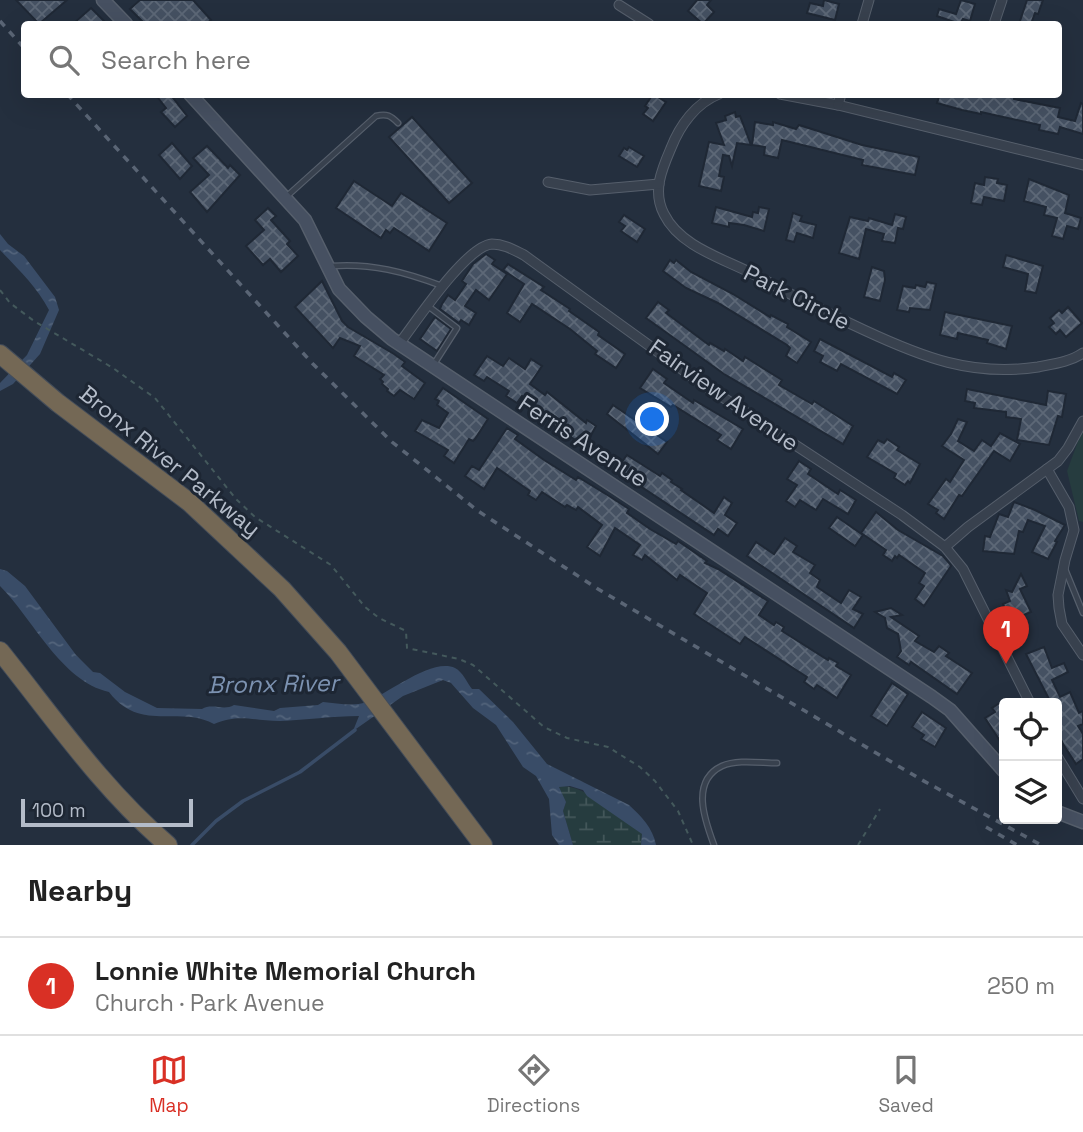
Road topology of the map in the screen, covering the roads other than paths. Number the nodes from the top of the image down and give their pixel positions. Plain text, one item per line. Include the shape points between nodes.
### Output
1 (103, 0) edge
2 (869, 0) edge
3 (1002, 0) edge
4 (619, 5) dead end
5 (123, 21) edge
6 (644, 21) edge
7 (863, 21) edge
8 (995, 21) edge
9 (194, 98) edge
10 (710, 98) edge
11 (801, 98) edge
12 (840, 98) edge
13 (838, 105) junction
14 (398, 123) dead end
15 (1083, 165) edge
16 (548, 182) dead end
17 (659, 184) junction
18 (285, 198) junction
19 (327, 266) junction
20 (444, 286) junction
21 (428, 306) junction
22 (399, 344) junction
23 (0, 354) edge
24 (1083, 354) edge
25 (432, 366) junction
26 (1083, 421) edge
27 (1047, 470) junction
28 (945, 547) junction
29 (1064, 565) junction
30 (1083, 612) edge
31 (0, 651) edge
32 (1081, 652) edge
33 (1028, 698) edge
34 (1060, 761) edge
35 (777, 763) dead end
36 (999, 765) edge
37 (1082, 793) edge
38 (1062, 814) edge
39 (1083, 822) edge
40 (168, 845) edge
41 (483, 845) edge
42 (714, 845) edge

1 - 5 street
2 - 7 street
3 - 8 street
4 - 6 street
9 - 18 street, Ferris Avenue
10 - 17 street, Park Circle via 677,133
11 - 13 street
12 - 13 street
13 - 15 street
14 - 18 lane via 390,116 376,116
16 - 17 street via 590,190
17 - 24 street, Park Circle via 664,214 696,246 900,348 959,365 1024,370
18 - 19 street, Ferris Avenue via 305,219
19 - 20 lane via 358,264 403,271
19 - 22 street, Ferris Avenue via 346,298
20 - 21 street
20 - 28 street, Fairview Avenue via 478,249 492,244 524,255 701,383
21 - 22 street
21 - 25 lane via 457,328
22 - 25 street, Ferris Avenue
23 - 41 highway, Bronx River Parkway via 221,530 310,618
25 - 36 street, Ferris Avenue via 950,710
26 - 27 street via 1068,448
27 - 28 street
27 - 29 street via 1069,507 1074,530
28 - 33 street, Fairview Avenue via 963,569
29 - 30 lane
29 - 32 street via 1058,595 1062,624
31 - 40 highway via 111,787
34 - 37 street
35 - 42 lane via 722,766 712,775 702,800
38 - 39 street

